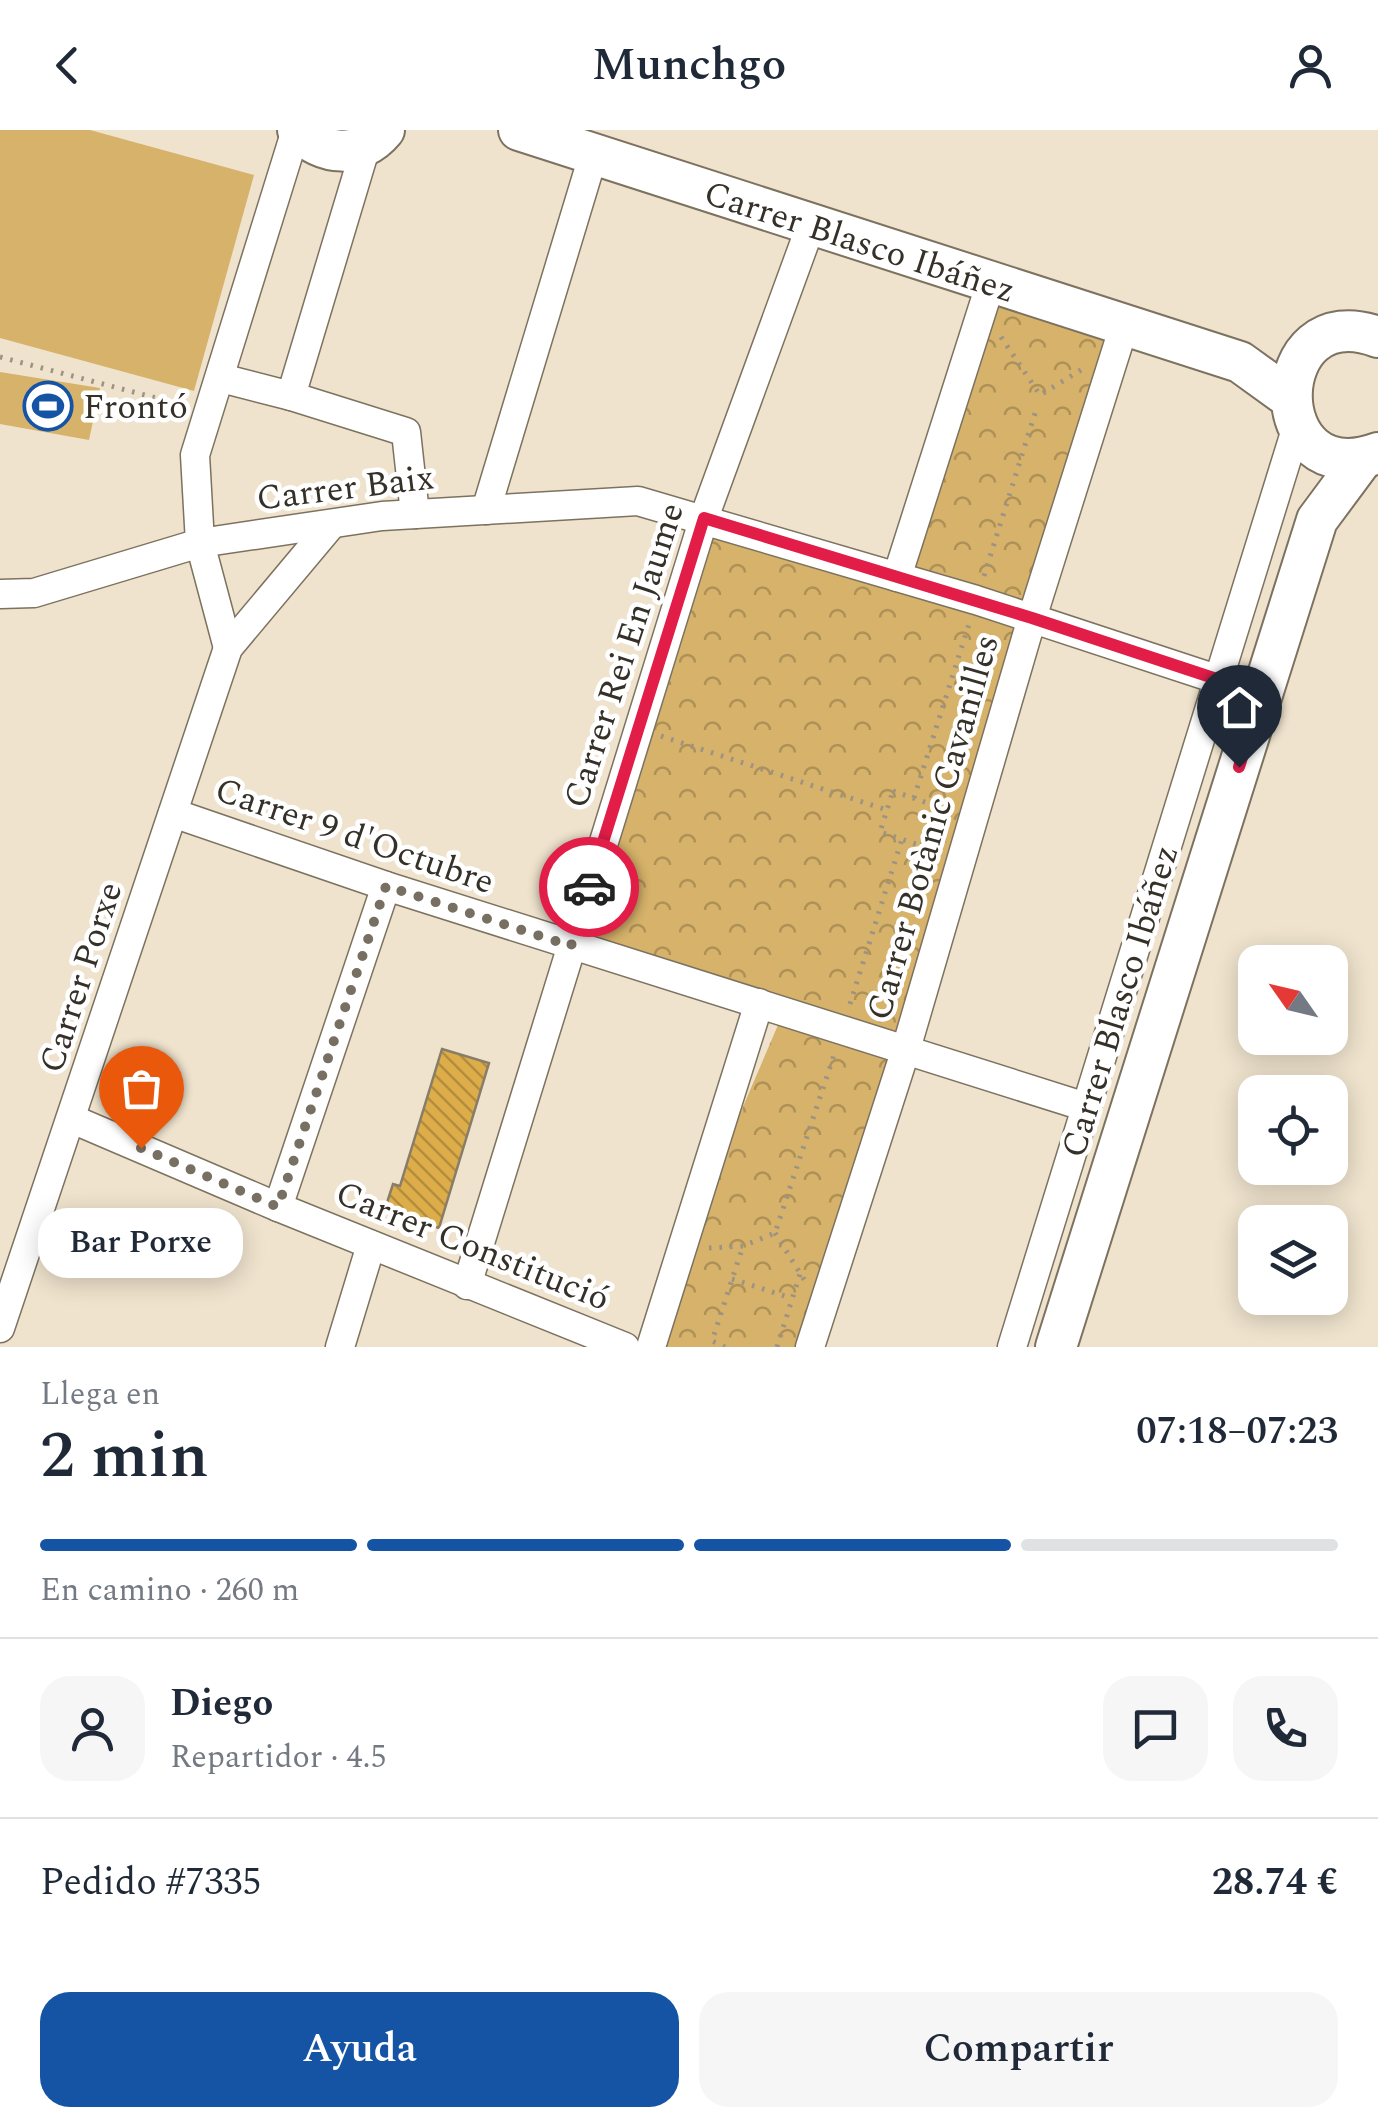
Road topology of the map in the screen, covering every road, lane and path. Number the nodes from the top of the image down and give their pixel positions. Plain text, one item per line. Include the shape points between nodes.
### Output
1 (297, 130) edge
2 (489, 130) edge
3 (529, 134) edge
4 (375, 138) edge
5 (593, 156) junction
6 (811, 225) junction
7 (987, 296) junction
8 (1121, 337) junction
9 (1378, 337) edge
10 (0, 357) edge
11 (221, 378) junction
12 (291, 396) junction
13 (1301, 407) junction
14 (210, 412) junction
15 (1370, 456) edge
16 (486, 510) junction
17 (415, 514) junction
18 (704, 518) junction
19 (1317, 520) junction
20 (330, 525) junction
21 (200, 543) junction
22 (896, 577) junction
23 (0, 594) edge
24 (1032, 618) junction
25 (228, 648) junction
26 (1220, 680) junction
27 (1262, 694) junction
28 (639, 728) junction
29 (887, 810) junction
30 (173, 813) junction
31 (902, 840) junction
32 (386, 886) junction
33 (571, 946) junction
34 (758, 1003) junction
35 (843, 1028) junction
36 (906, 1049) junction
37 (1086, 1107) junction
38 (72, 1118) junction
39 (278, 1207) junction
40 (776, 1233) junction
41 (371, 1245) junction
42 (743, 1246) junction
43 (682, 1250) junction
44 (800, 1272) junction
45 (732, 1279) junction
46 (467, 1284) junction
47 (810, 1288) dead end
48 (792, 1298) junction
49 (0, 1328) edge
50 (340, 1347) edge
51 (625, 1347) edge
52 (651, 1347) edge
53 (725, 1347) edge
54 (776, 1347) edge
55 (810, 1347) edge
56 (1012, 1347) edge
57 (1056, 1347) edge

1 - 4 street via 320,148 352,151
1 - 11 street
2 - 3 street, Carrer Blasco Ibáñez
3 - 5 street, Carrer Blasco Ibáñez
4 - 12 street
5 - 6 street, Carrer Blasco Ibáñez
5 - 16 street
6 - 7 street, Carrer Blasco Ibáñez
6 - 18 street, Carrer Rei En Jaume
7 - 8 street, Carrer Blasco Ibáñez
7 - 8 path via 1040,396
7 - 22 street
8 - 13 street, Carrer Blasco Ibáñez via 1240,362
8 - 24 street, Carrer Botànic Cavanilles
9 - 13 street via 1336,334 1312,346
10 - 14 path
11 - 12 street
11 - 14 street
12 - 17 street via 406,432
13 - 15 street via 1343,458
13 - 19 street, Carrer Blasco Ibáñez
13 - 26 street, Carrer Blasco Ibáñez
14 - 21 street via 195,456
15 - 19 street, Carrer Blasco Ibáñez
16 - 17 street, Carrer Baix
16 - 18 street, Carrer Baix via 638,501
17 - 20 street, Carrer Baix
18 - 22 street, Carrer Baix
18 - 28 street, Carrer Rei En Jaume
19 - 27 street, Carrer Blasco Ibáñez
20 - 21 street, Carrer Baix
20 - 25 street, Carrer Porxe
21 - 23 street, Carrer Baix via 34,594
21 - 25 street
22 - 24 street, Carrer Baix
24 - 26 street, Carrer Baix
24 - 36 street, Carrer Botànic Cavanilles
25 - 30 street, Carrer Porxe
26 - 27 street, Carrer Baix
26 - 37 street, Carrer Blasco Ibáñez
27 - 57 street, Carrer Blasco Ibáñez
28 - 29 path
28 - 33 street, Carrer Rei En Jaume
29 - 31 path via 880,832
29 - 31 path via 893,791 936,806 922,846
30 - 32 street, Carrer 9 d'Octubre
30 - 38 street, Carrer Porxe
31 - 35 path
32 - 33 street, Carrer 9 d'Octubre
32 - 39 street
33 - 34 street, Carrer 9 d'Octubre
33 - 46 street, Carrer Rei En Jaume
34 - 35 street, Carrer 9 d'Octubre
34 - 43 street
35 - 36 street, Carrer 9 d'Octubre
35 - 40 path
36 - 37 street, Carrer 9 d'Octubre
36 - 55 street, Carrer Botànic Cavanilles
37 - 56 street, Carrer Blasco Ibáñez
38 - 39 street, Carrer Constitució
38 - 49 street, Carrer Porxe
39 - 41 street, Carrer Constitució
40 - 42 path
40 - 44 path
41 - 46 street, Carrer Constitució
41 - 50 street
42 - 43 path
42 - 45 path
43 - 52 street
44 - 47 path
44 - 48 path
45 - 48 path
45 - 53 path via 712,1341
46 - 51 street, Carrer Constitució
48 - 54 path

